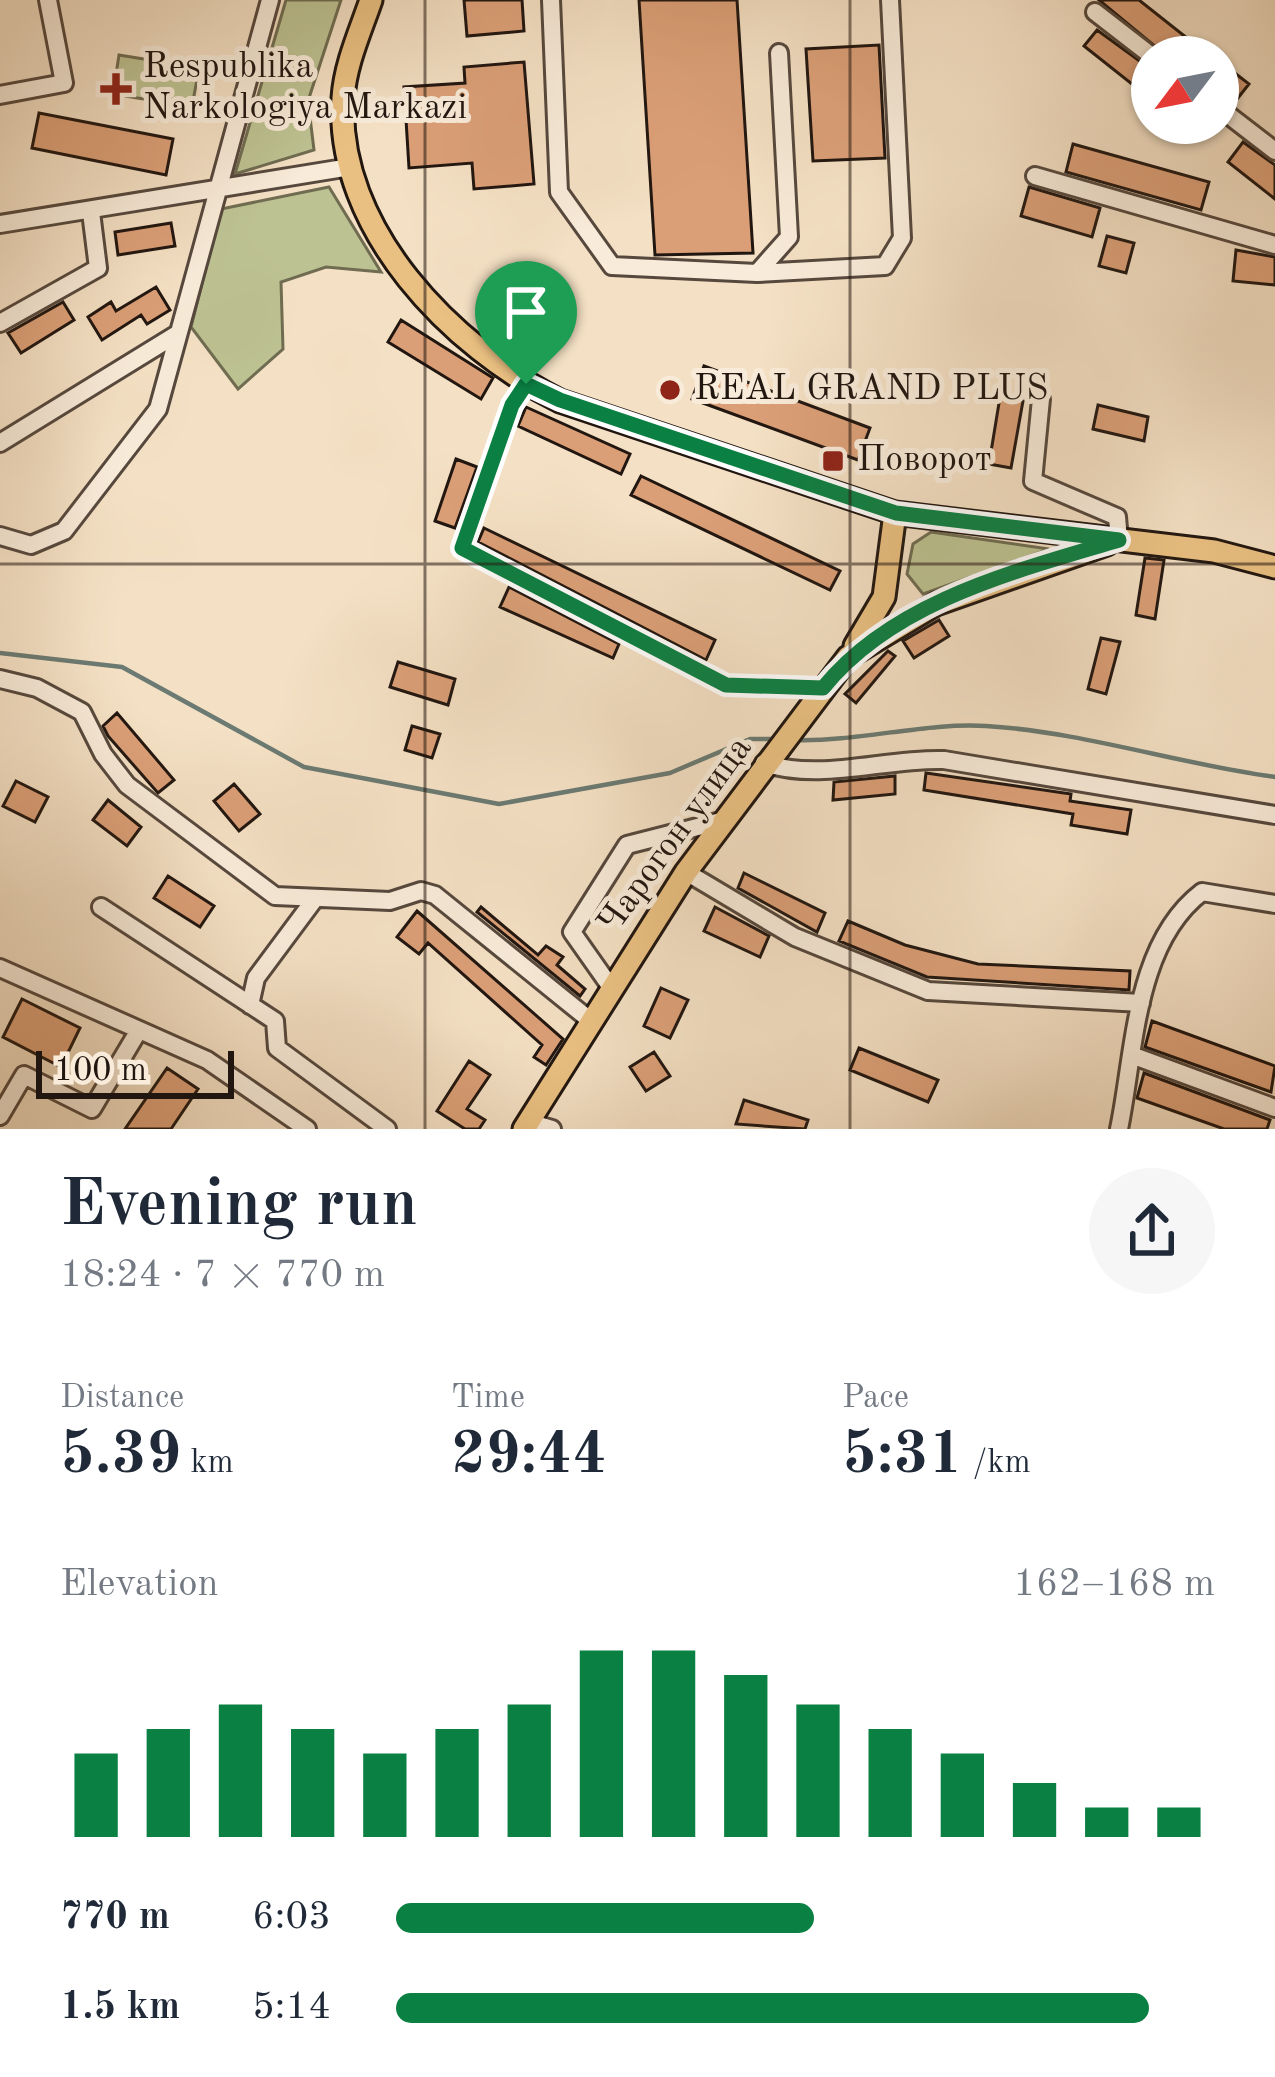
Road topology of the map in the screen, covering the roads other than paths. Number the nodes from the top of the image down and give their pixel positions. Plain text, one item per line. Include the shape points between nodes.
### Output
1 (48, 0) edge
2 (270, 0) edge
3 (370, 0) edge
4 (551, 0) edge
5 (890, 0) edge
6 (1095, 12) dead end
7 (1131, 40) edge
8 (779, 53) dead end
9 (0, 95) edge
10 (1239, 123) edge
11 (1275, 151) edge
12 (350, 167) junction
13 (1035, 176) dead end
14 (214, 190) junction
15 (91, 212) junction
16 (0, 224) edge
17 (1275, 245) edge
18 (757, 274) junction
19 (0, 323) edge
20 (177, 334) junction
21 (526, 384) junction
22 (1041, 400) dead end
23 (0, 443) edge
24 (896, 513) junction
25 (0, 536) edge
26 (1119, 540) junction
27 (1275, 567) edge
28 (848, 657) junction
29 (0, 679) edge
30 (823, 688) junction
31 (771, 757) junction
32 (1275, 815) edge
33 (725, 820) junction
34 (686, 872) junction
35 (314, 900) junction
36 (1275, 904) edge
37 (101, 907) dead end
38 (0, 968) edge
39 (610, 986) junction
40 (1141, 1003) junction
41 (250, 1005) junction
42 (591, 1021) junction
43 (139, 1030) junction
44 (1134, 1056) junction
45 (1275, 1108) edge
46 (0, 1116) edge
47 (526, 1125) edge
48 (307, 1129) edge
49 (387, 1129) edge
50 (552, 1129) edge
51 (1119, 1129) edge

1 - 9 street via 64,82
2 - 14 street
3 - 12 main road via 345,84
4 - 18 street via 559,192 612,266
5 - 18 street via 902,238 885,266
6 - 7 street
8 - 18 street via 789,237
10 - 11 street
12 - 14 street
12 - 21 main road via 379,234 422,294
13 - 17 street
14 - 15 street
14 - 20 street
15 - 16 street
15 - 19 street via 98,268
20 - 23 street
20 - 25 street via 158,409 64,531 31,545
21 - 24 main road
21 - 30 street via 462,548 726,685
22 - 26 street via 1033,481 1117,517
24 - 26 main road
24 - 28 main road via 884,597
26 - 27 main road
26 - 28 main road, Чарогон улица via 936,604
28 - 30 main road, Чарогон улица
29 - 35 street via 82,712 127,785 275,896
30 - 31 main road, Чарогон улица
31 - 32 street via 790,772 944,760
31 - 33 main road, Чарогон улица
33 - 34 main road, Чарогон улица
33 - 39 street via 627,845 572,932
34 - 39 main road, Чарогон улица
34 - 40 street via 795,937 928,991
35 - 41 street via 256,978
35 - 42 street via 435,895
36 - 40 street via 1202,892 1164,933
37 - 41 street
38 - 43 street
39 - 42 main road, Чарогон улица
40 - 44 street
41 - 49 street via 275,1022 278,1048
42 - 47 main road, Чарогон улица
43 - 46 street via 92,1109 24,1075
43 - 48 street via 206,1060
44 - 45 street
44 - 51 street
47 - 50 street

